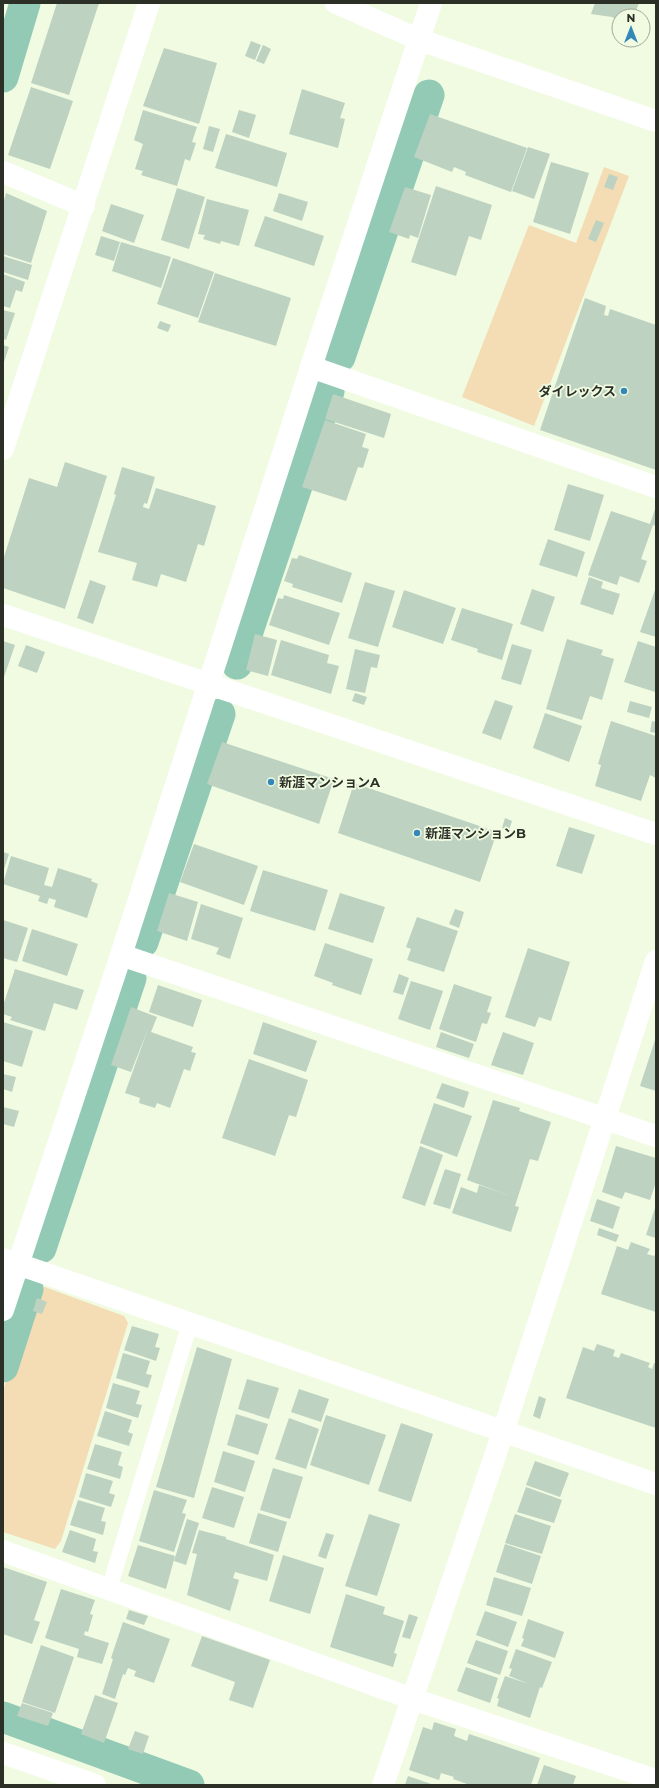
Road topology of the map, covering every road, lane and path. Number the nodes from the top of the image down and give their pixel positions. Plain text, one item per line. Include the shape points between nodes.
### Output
1 (148, 3) edge
2 (336, 3) edge
3 (431, 3) edge
4 (420, 40) junction
5 (656, 121) edge
6 (3, 172) edge
7 (84, 206) junction
8 (311, 367) junction
9 (3, 449) edge
10 (656, 487) edge
11 (3, 615) edge
12 (210, 683) junction
13 (656, 834) edge
14 (121, 955) junction
15 (656, 961) edge
16 (604, 1118) junction
17 (656, 1136) edge
18 (10, 1262) edge
19 (3, 1310) edge
20 (190, 1323) junction
21 (503, 1432) junction
22 (656, 1484) edge
23 (3, 1551) edge
24 (109, 1589) junction
25 (414, 1699) junction
26 (3, 1753) edge
27 (656, 1780) edge
28 (95, 1785) edge
29 (383, 1785) edge

1 - 7 street
2 - 4 street
3 - 4 street
4 - 5 street
4 - 8 street
6 - 7 street
7 - 9 street
8 - 10 street
8 - 12 street
11 - 12 street
12 - 13 street
12 - 14 street
14 - 16 street
14 - 18 street
15 - 16 street
16 - 17 street
16 - 21 street
18 - 19 street
18 - 20 street
20 - 21 street
20 - 24 lane
21 - 22 street
21 - 25 street
23 - 24 street
24 - 25 street
25 - 27 street
25 - 29 street
26 - 28 street

